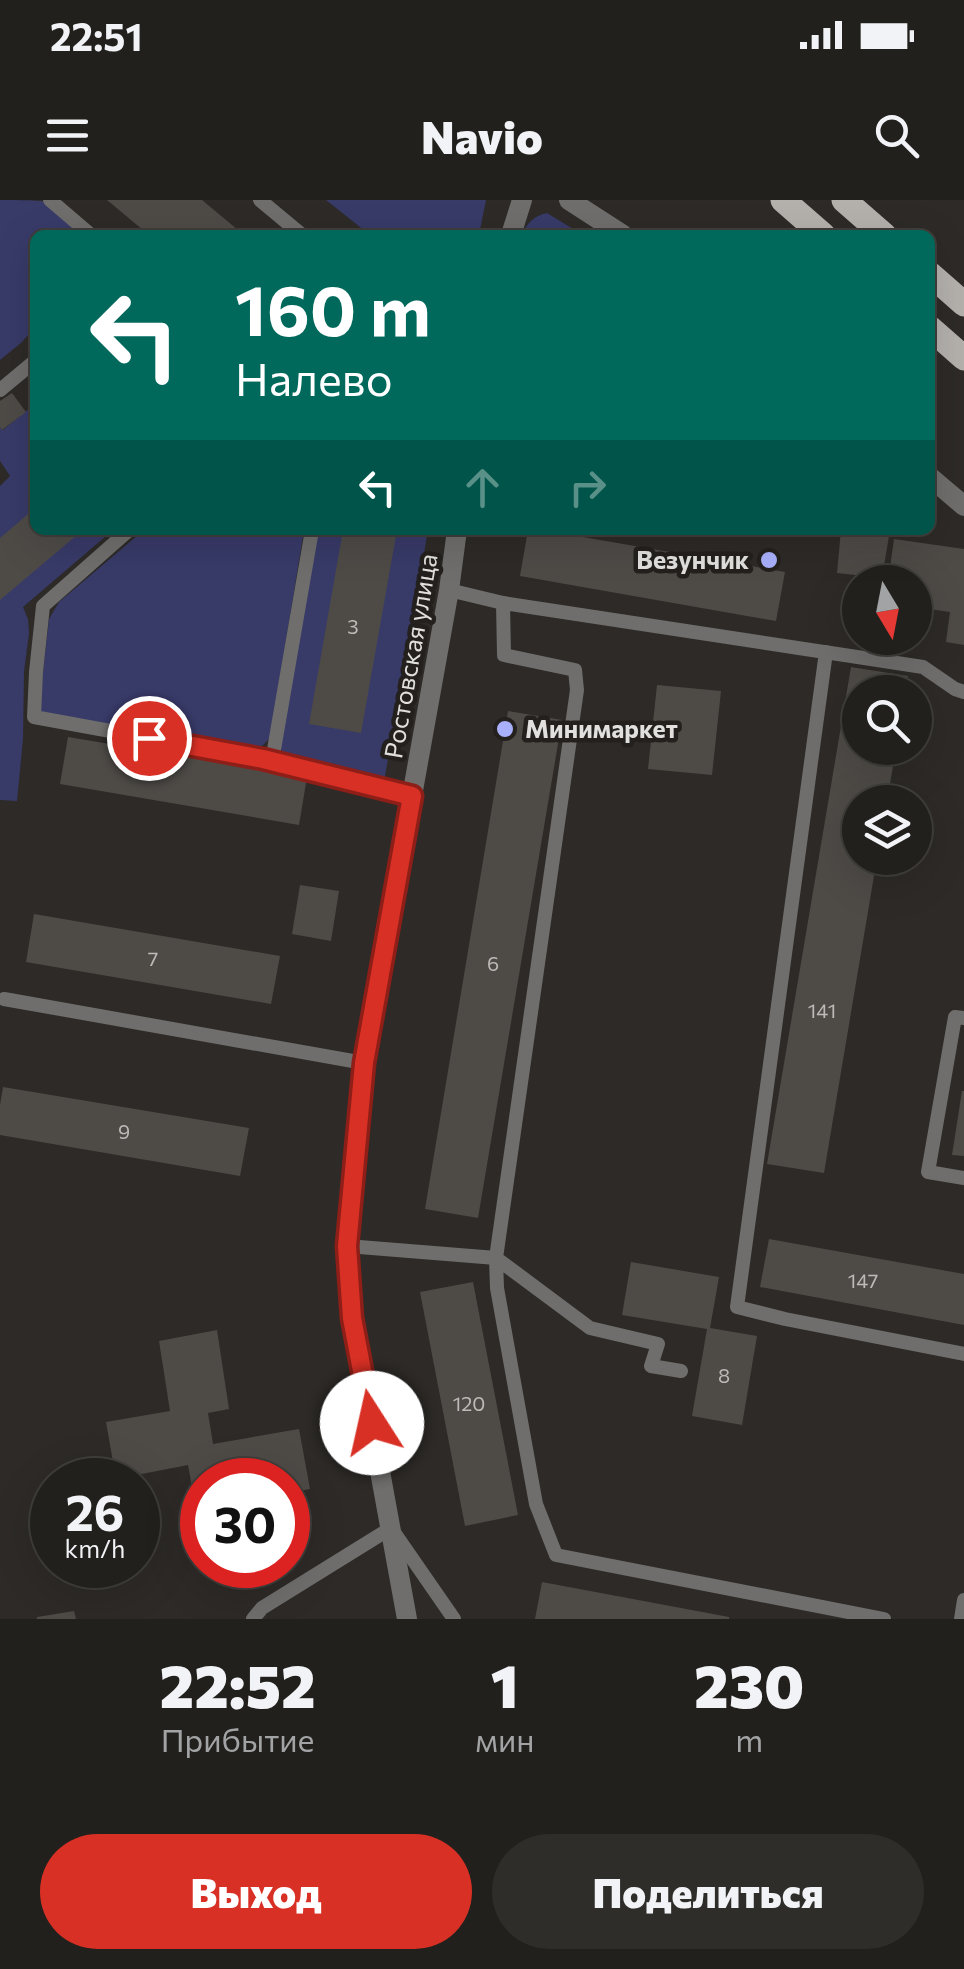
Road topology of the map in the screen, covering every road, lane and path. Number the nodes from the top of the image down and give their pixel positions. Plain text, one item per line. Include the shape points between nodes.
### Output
1 (50, 200) edge
2 (260, 200) edge
3 (522, 200) edge
4 (570, 200) edge
5 (782, 200) edge
6 (844, 200) edge
7 (85, 230) edge
8 (296, 230) edge
9 (513, 230) edge
10 (615, 230) edge
11 (817, 230) edge
12 (878, 230) edge
13 (935, 278) edge
14 (964, 304) edge
15 (935, 332) edge
16 (964, 358) edge
17 (30, 365) edge
18 (0, 390) edge
19 (935, 480) edge
20 (964, 506) edge
21 (123, 535) edge
22 (311, 535) edge
23 (456, 535) edge
24 (449, 590) junction
25 (503, 603) junction
26 (826, 652) junction
27 (964, 692) edge
28 (272, 761) junction
29 (412, 796) junction
30 (4, 999) dead end
31 (964, 1018) edge
32 (364, 1063) junction
33 (964, 1178) edge
34 (347, 1246) junction
35 (496, 1258) junction
36 (964, 1354) edge
37 (681, 1371) dead end
38 (390, 1528) junction
39 (964, 1600) edge
40 (253, 1619) edge
41 (407, 1619) edge
42 (454, 1619) edge
43 (884, 1619) edge
44 (961, 1619) edge

1 - 7 lane
2 - 8 lane
3 - 9 street
4 - 10 street
5 - 11 main road
6 - 12 main road
13 - 14 main road
15 - 16 main road
17 - 18 lane
19 - 20 street
21 - 28 lane via 43,606 34,717
22 - 28 lane
23 - 24 street, Ростовская улица
24 - 25 lane
24 - 29 street, Ростовская улица
25 - 26 lane
25 - 35 lane via 504,655 575,670 577,690
26 - 27 lane via 923,667
26 - 36 lane via 737,1307
28 - 29 lane
29 - 32 street, Ростовская улица
30 - 32 lane
31 - 33 lane via 955,1017 928,1172
32 - 34 street, Ростовская улица
34 - 35 lane
34 - 38 street, Ростовская улица via 352,1318
35 - 37 lane via 590,1328 658,1344 651,1366
35 - 43 lane via 536,1504 556,1555
38 - 40 lane
38 - 41 street, Ростовская улица
38 - 42 lane
39 - 44 lane

